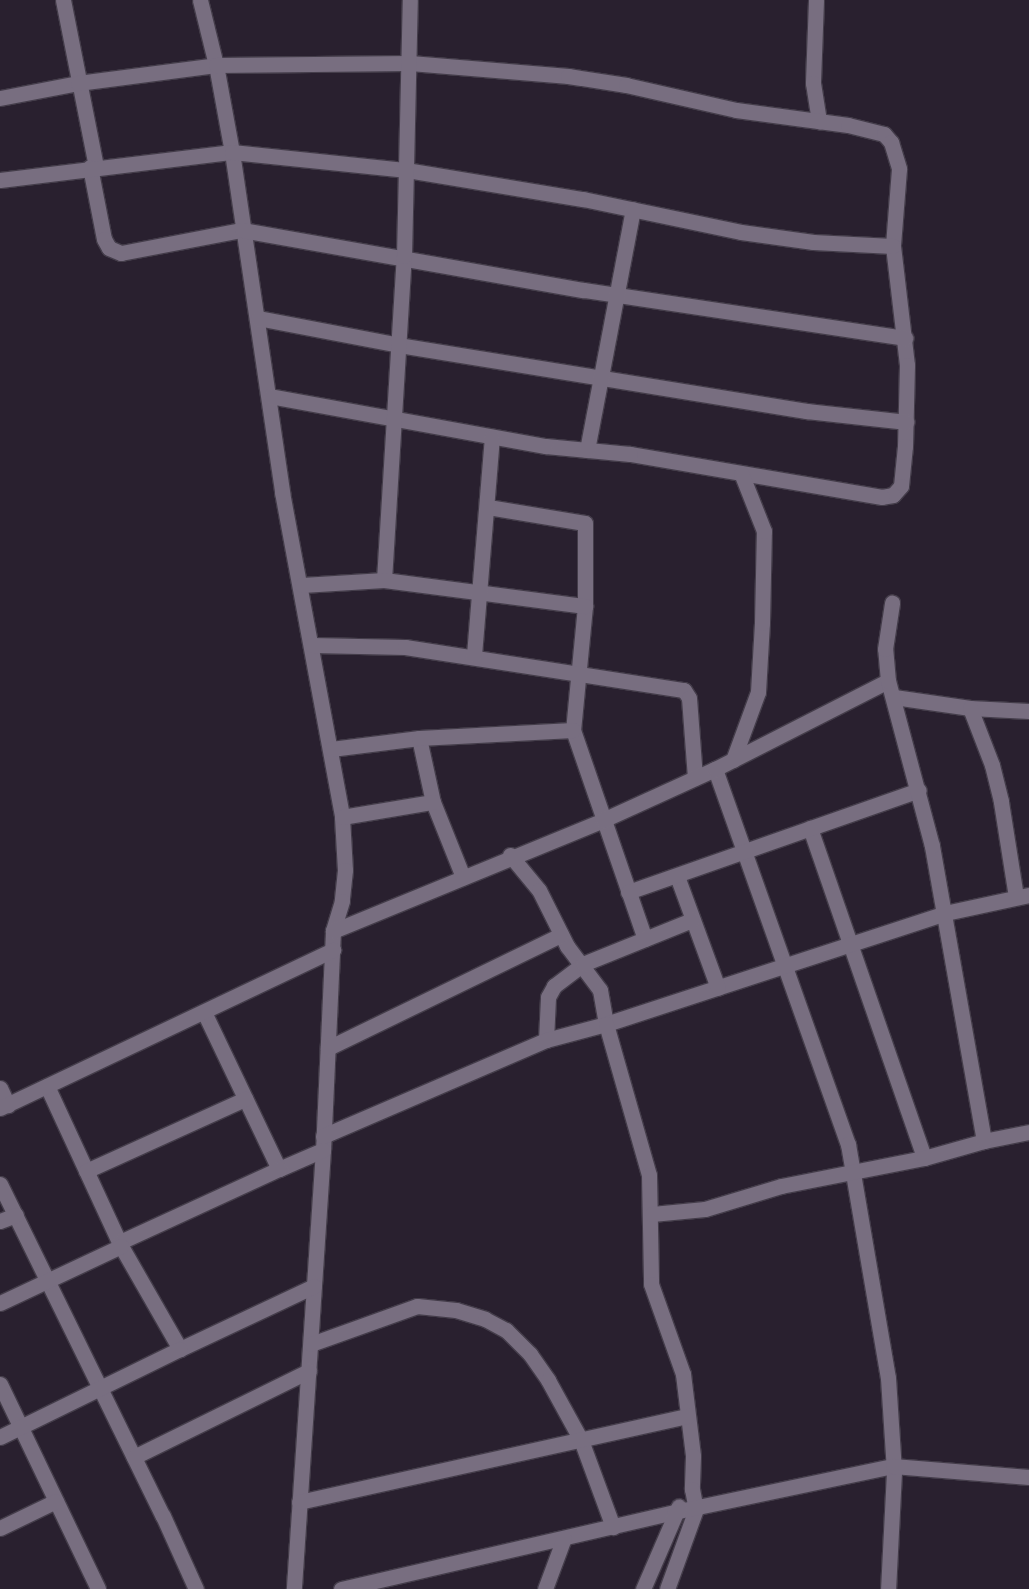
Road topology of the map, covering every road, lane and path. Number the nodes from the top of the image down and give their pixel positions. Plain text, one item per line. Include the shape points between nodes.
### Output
1 (63, 0) edge
2 (200, 0) edge
3 (410, 0) edge
4 (816, 0) edge
5 (410, 64) junction
6 (216, 65) junction
7 (78, 83) junction
8 (0, 98) edge
9 (819, 122) junction
10 (232, 152) junction
11 (93, 167) junction
12 (407, 170) junction
13 (0, 180) edge
14 (633, 209) junction
15 (242, 230) junction
16 (893, 246) junction
17 (404, 256) junction
18 (618, 295) junction
19 (258, 318) junction
20 (905, 338) junction
21 (398, 345) junction
22 (602, 378) junction
23 (270, 396) junction
24 (392, 416) junction
25 (906, 422) junction
26 (492, 437) junction
27 (587, 450) junction
28 (742, 473) junction
29 (488, 507) junction
30 (384, 580) junction
31 (302, 585) junction
32 (477, 591) junction
33 (892, 603) dead end
34 (584, 606) junction
35 (312, 645) junction
36 (474, 656) junction
37 (579, 674) junction
38 (888, 681) junction
39 (894, 697) junction
40 (970, 708) junction
41 (1029, 711) edge
42 (573, 730) junction
43 (419, 738) junction
44 (331, 749) junction
45 (733, 760) junction
46 (715, 769) junction
47 (695, 778) junction
48 (919, 790) junction
49 (433, 802) junction
50 (342, 817) junction
51 (603, 820) junction
52 (810, 828) junction
53 (744, 852) junction
54 (510, 855) junction
55 (677, 876) junction
56 (462, 877) junction
57 (628, 892) junction
58 (1022, 896) edge
59 (944, 913) junction
60 (692, 920) junction
61 (333, 931) junction
62 (561, 935) junction
63 (645, 939) junction
64 (850, 943) junction
65 (333, 950) junction
66 (583, 964) junction
67 (785, 966) junction
68 (718, 988) junction
69 (204, 1012) junction
70 (606, 1024) junction
71 (546, 1040) junction
72 (328, 1048) junction
73 (47, 1086) junction
74 (0, 1088) edge
75 (245, 1099) junction
76 (4, 1106) edge
77 (1029, 1132) edge
78 (984, 1141) junction
79 (323, 1143) junction
80 (924, 1158) junction
81 (280, 1169) junction
82 (86, 1171) junction
83 (853, 1173) junction
84 (0, 1184) edge
85 (652, 1214) junction
86 (16, 1215) junction
87 (0, 1222) edge
88 (120, 1244) junction
89 (48, 1282) junction
90 (314, 1286) junction
91 (0, 1303) edge
92 (311, 1344) junction
93 (180, 1349) junction
94 (309, 1371) junction
95 (0, 1384) edge
96 (101, 1388) junction
97 (688, 1416) junction
98 (21, 1427) junction
99 (0, 1437) edge
100 (581, 1440) junction
101 (134, 1457) junction
102 (894, 1466) junction
103 (1029, 1477) edge
104 (692, 1489) junction
105 (56, 1502) junction
106 (299, 1502) junction
107 (696, 1509) junction
108 (674, 1512) junction
109 (614, 1527) junction
110 (0, 1528) edge
111 (564, 1538) junction
112 (98, 1589) edge
113 (196, 1589) edge
114 (294, 1589) edge
115 (341, 1589) edge
116 (545, 1589) edge
117 (643, 1589) edge
118 (667, 1589) edge
119 (888, 1589) edge

1 - 7 street
2 - 6 street
3 - 5 street
4 - 9 street via 813,83
5 - 6 street
5 - 9 street via 568,76 736,110
5 - 12 street
6 - 7 street
6 - 10 street
7 - 8 street
7 - 11 street
9 - 16 street via 880,132 889,138 899,169
10 - 11 street
10 - 12 street
10 - 15 street
11 - 13 street
11 - 15 street via 104,238 114,251 132,253
12 - 14 street
12 - 17 street
14 - 16 street via 741,232 813,242
14 - 18 street
15 - 17 street
15 - 19 street
16 - 20 street
17 - 18 street
17 - 21 street
18 - 20 street
18 - 22 street
19 - 21 street
19 - 23 street
20 - 25 street
21 - 22 street
21 - 24 street
22 - 25 street via 807,411
22 - 27 street
23 - 24 street
23 - 31 street via 281,483
24 - 26 street
24 - 30 street
25 - 28 street via 901,486 888,497
26 - 27 street
26 - 29 street
27 - 28 street
28 - 45 street via 764,531 762,623 758,692
29 - 32 street
29 - 34 street via 585,523
30 - 31 street
30 - 32 street
31 - 35 street
32 - 34 street
32 - 36 street
33 - 38 street via 885,649
34 - 37 street
35 - 36 street via 369,645
35 - 44 street
36 - 37 street
37 - 42 street
37 - 47 street via 684,690 689,698
38 - 39 street
38 - 45 street
39 - 40 street
39 - 48 street
40 - 41 street
40 - 58 street via 992,765
42 - 43 street
42 - 51 street
43 - 44 street
43 - 49 street
44 - 50 street
45 - 46 street
46 - 47 street
46 - 53 street
47 - 51 street
48 - 52 street
48 - 59 street
49 - 50 street
49 - 56 street
50 - 61 street via 345,870 342,901
51 - 54 street
51 - 57 street
52 - 53 street
52 - 64 street
53 - 55 street
53 - 67 street
54 - 56 street
54 - 62 street via 539,890
55 - 57 street
55 - 60 street
56 - 61 street
57 - 63 street
58 - 59 street
59 - 64 street
59 - 78 street
60 - 63 street
60 - 68 street
61 - 65 street
62 - 66 street
62 - 72 street
63 - 66 street
64 - 67 street
64 - 80 street
65 - 69 street
65 - 72 street
66 - 70 street via 603,997
66 - 71 street via 549,992
67 - 68 street
67 - 83 street via 848,1144
68 - 70 street
69 - 73 street
69 - 75 street
70 - 71 street
70 - 85 street via 649,1175
71 - 79 street
72 - 79 street
73 - 76 street
73 - 82 street
74 - 76 street
75 - 81 street
75 - 82 street
77 - 78 street
78 - 80 street
79 - 81 street
79 - 90 street
80 - 83 street
81 - 88 street
82 - 88 street
83 - 85 street via 782,1186 705,1209
83 - 102 street via 888,1378
84 - 86 street
85 - 97 street via 651,1284 683,1374
86 - 87 street
86 - 89 street
88 - 89 street
88 - 93 street
89 - 91 street
89 - 96 street
90 - 92 street
90 - 93 street
92 - 94 street
92 - 100 street via 417,1306 456,1310 485,1319 506,1330 530,1354
93 - 96 street
94 - 101 street
94 - 106 street
95 - 98 street
96 - 98 street
96 - 101 street
97 - 100 street
97 - 104 street via 693,1456
98 - 99 street
98 - 105 street
100 - 106 street
100 - 109 street
101 - 113 street
102 - 103 street
102 - 107 street
102 - 119 street
104 - 107 street
104 - 108 street
105 - 110 street
105 - 112 street
106 - 114 street
107 - 108 street
107 - 118 street
108 - 109 street
108 - 117 street
109 - 111 street
111 - 115 street
111 - 116 street

